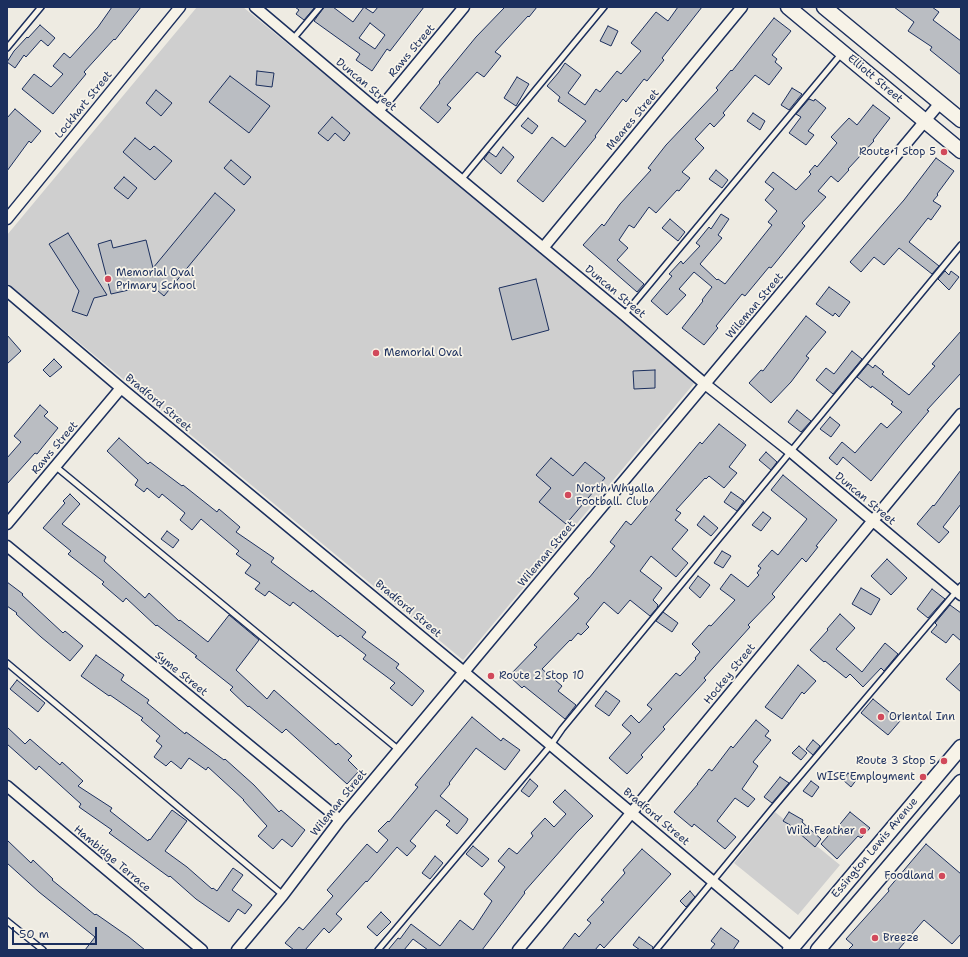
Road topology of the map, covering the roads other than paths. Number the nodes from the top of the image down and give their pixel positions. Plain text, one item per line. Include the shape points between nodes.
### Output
1 (41, 7) edge
2 (180, 7) edge
3 (255, 7) edge
4 (320, 7) edge
5 (464, 7) edge
6 (604, 7) edge
7 (742, 7) edge
8 (788, 7) edge
9 (824, 7) edge
10 (293, 39) junction
11 (7, 48) edge
12 (843, 52) junction
13 (940, 103) junction
14 (378, 111) junction
15 (925, 120) junction
16 (961, 120) edge
17 (961, 151) edge
18 (461, 180) junction
19 (7, 219) edge
20 (961, 245) edge
21 (543, 248) junction
22 (7, 291) edge
23 (624, 315) junction
24 (705, 384) junction
25 (121, 388) junction
26 (961, 414) edge
27 (791, 452) junction
28 (55, 466) junction
29 (872, 521) junction
30 (7, 524) edge
31 (7, 546) edge
32 (960, 591) edge
33 (7, 663) edge
34 (464, 672) junction
35 (551, 745) junction
36 (961, 747) edge
37 (399, 750) junction
38 (961, 782) edge
39 (7, 786) edge
40 (632, 813) junction
41 (340, 820) junction
42 (712, 880) junction
43 (283, 895) junction
44 (7, 921) edge
45 (792, 949) edge
46 (42, 950) edge
47 (202, 950) edge
48 (237, 950) edge
49 (378, 950) edge
50 (518, 950) edge
51 (656, 950) edge
52 (818, 950) edge

1 - 11 lane
2 - 19 street, Lockhart Street
3 - 10 street, Duncan Street
4 - 10 lane
5 - 14 street, Raws Street
6 - 18 lane
7 - 21 street, Meares Street
8 - 12 street, Elliott Street
9 - 13 street, Elliott Street
10 - 14 street, Duncan Street
12 - 15 street, Elliott Street
12 - 23 lane
13 - 15 street, Wileman Street
13 - 16 street, Elliott Street
14 - 18 street, Duncan Street
15 - 17 street, Elliott Street
15 - 24 street, Wileman Street
18 - 21 street, Duncan Street
20 - 27 lane
21 - 23 street, Duncan Street
22 - 25 street, Bradford Street
23 - 24 street, Duncan Street
24 - 27 street, Duncan Street
24 - 34 street, Wileman Street
25 - 28 street, Raws Street
25 - 34 street, Bradford Street
26 - 29 street, Hockey Street
27 - 29 street, Duncan Street
27 - 35 lane
28 - 30 street, Raws Street
28 - 37 lane
29 - 32 street, Duncan Street
29 - 40 street, Hockey Street
31 - 41 street, Syme Street
32 - 42 lane
33 - 43 lane
34 - 35 street, Bradford Street
34 - 37 street, Wileman Street
35 - 40 street, Bradford Street
35 - 49 lane
36 - 45 street, Essington Lewis Avenue
37 - 41 street, Wileman Street
38 - 52 street, Essington Lewis Avenue
39 - 47 street, Hambidge Terrace
40 - 42 street, Bradford Street
40 - 50 street, Hockey Street
41 - 43 street, Wileman Street
42 - 45 street, Bradford Street
42 - 51 lane
43 - 48 street, Wileman Street
44 - 46 lane

